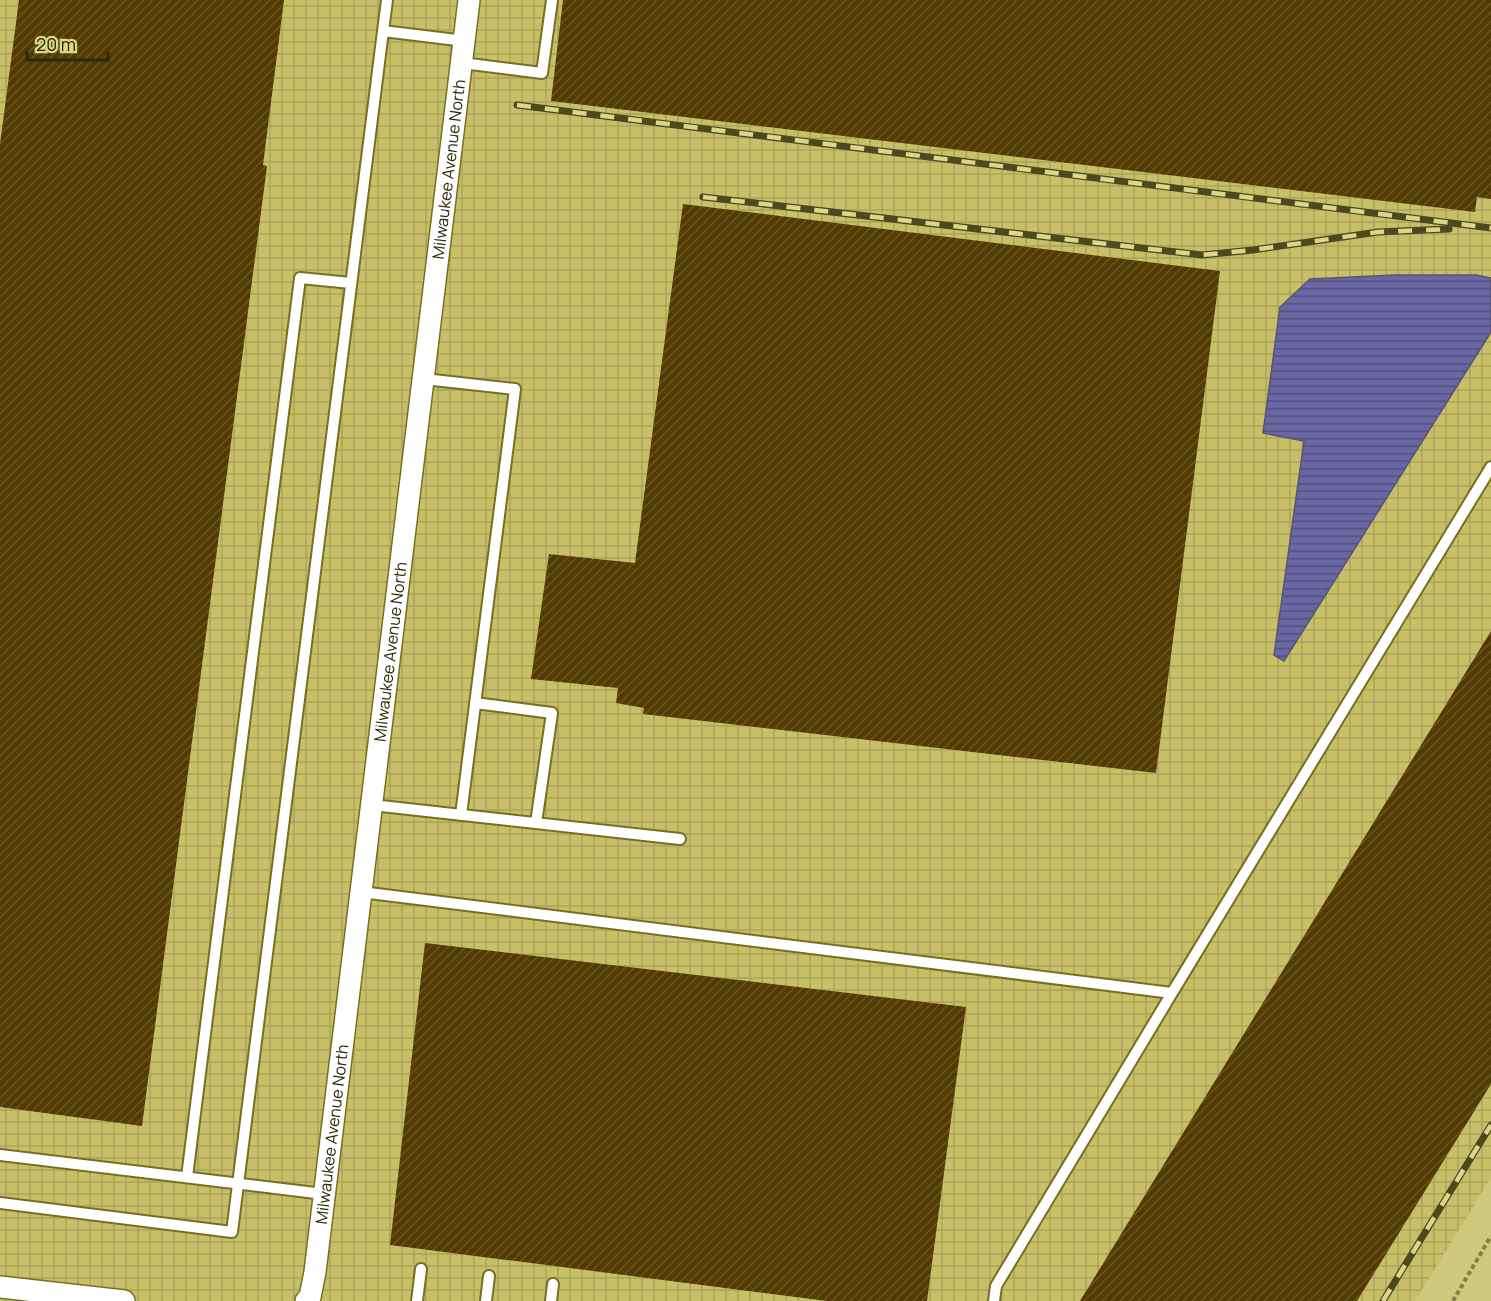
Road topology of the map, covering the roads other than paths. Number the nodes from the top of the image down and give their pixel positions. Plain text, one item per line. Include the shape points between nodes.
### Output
1 (387, 0) edge
2 (470, 0) edge
3 (552, 0) edge
4 (383, 31) junction
5 (465, 41) junction
6 (462, 63) junction
7 (351, 283) junction
8 (424, 379) junction
9 (1491, 467) edge
10 (476, 703) junction
11 (372, 805) junction
12 (460, 815) junction
13 (536, 823) junction
14 (680, 839) dead end
15 (361, 892) junction
16 (1172, 993) junction
17 (0, 1155) edge
18 (187, 1177) junction
19 (238, 1183) junction
20 (324, 1194) junction
21 (0, 1203) edge
22 (421, 1269) dead end
23 (489, 1276) dead end
24 (553, 1284) dead end
25 (0, 1287) edge
26 (124, 1301) edge
27 (306, 1301) edge
28 (417, 1301) edge
29 (486, 1301) edge
30 (551, 1301) edge
31 (994, 1301) edge

1 - 4 lane
2 - 5 street, Milwaukee Avenue North
3 - 6 lane via 542,73
4 - 5 lane
4 - 7 lane
5 - 6 street, Milwaukee Avenue North
6 - 8 street, Milwaukee Avenue North
7 - 18 lane via 300,278
7 - 19 lane
8 - 10 lane via 515,389
8 - 11 street, Milwaukee Avenue North
9 - 16 lane
10 - 12 lane
10 - 13 lane via 552,713
11 - 12 lane
11 - 15 street, Milwaukee Avenue North
12 - 13 lane
13 - 14 lane
15 - 16 lane
15 - 20 street, Milwaukee Avenue North
16 - 31 lane via 996,1286
17 - 18 lane
18 - 19 lane
19 - 20 lane
19 - 21 lane via 232,1232
20 - 27 street, Milwaukee Avenue North via 315,1272
22 - 28 lane
23 - 29 lane
24 - 30 lane
25 - 26 street

